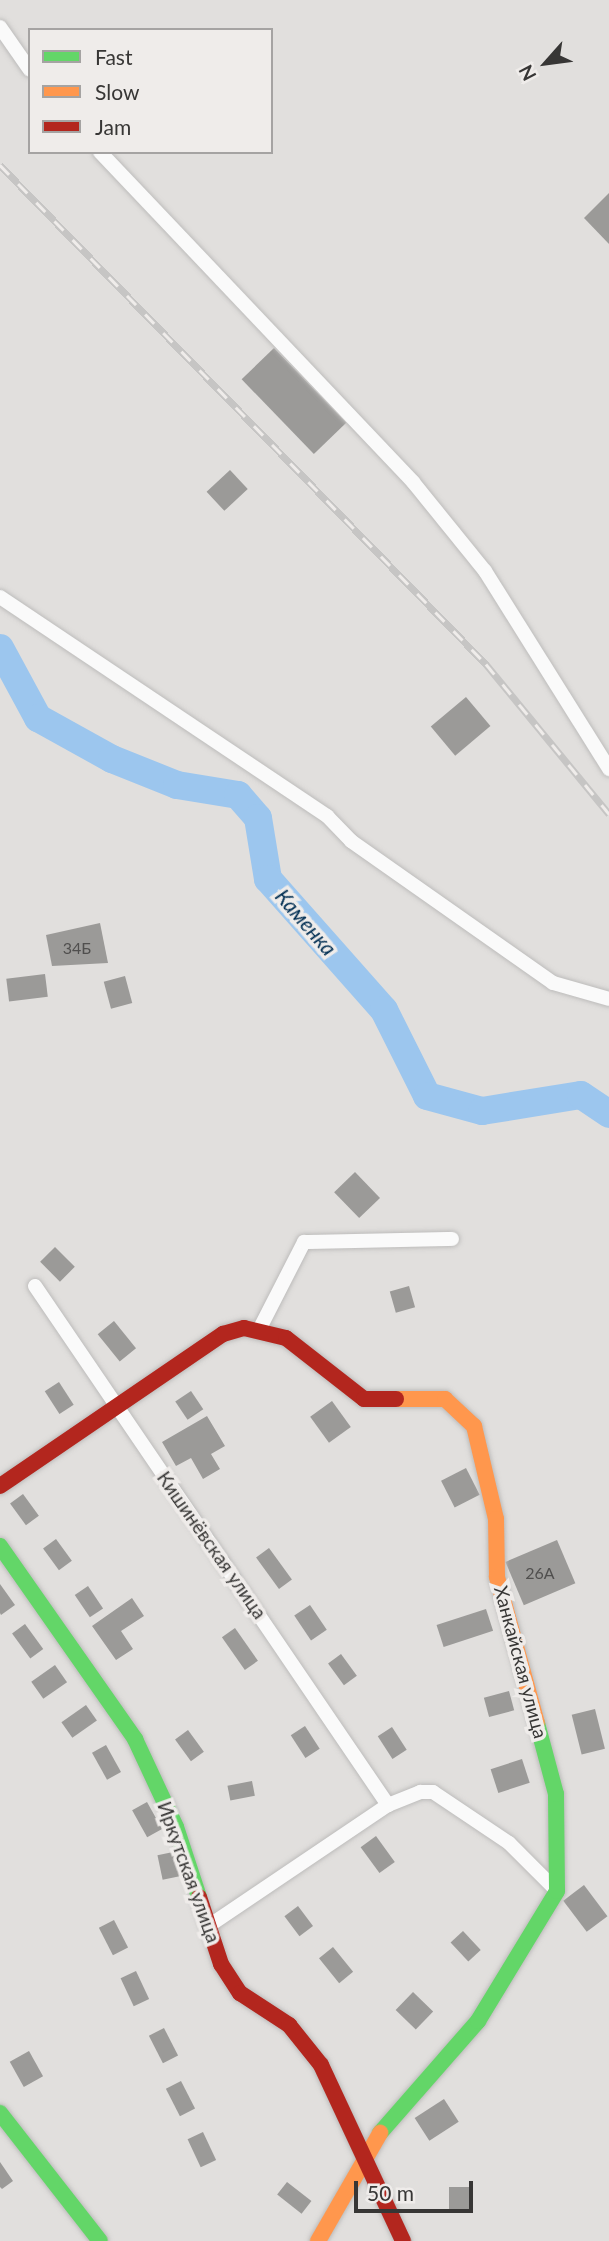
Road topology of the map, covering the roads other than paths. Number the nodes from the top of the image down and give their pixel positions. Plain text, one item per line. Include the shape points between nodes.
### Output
1 (0, 27) edge
2 (28, 67) edge
3 (102, 154) edge
4 (0, 597) edge
5 (609, 769) edge
6 (609, 999) edge
7 (452, 1239) dead end
8 (35, 1286) dead end
9 (260, 1328) junction
10 (114, 1407) junction
11 (0, 1486) edge
12 (0, 1546) edge
13 (388, 1805) junction
14 (557, 1891) junction
15 (210, 1925) junction
16 (0, 2113) edge
17 (365, 2150) junction
18 (100, 2241) edge
19 (318, 2241) edge
20 (403, 2241) edge

1 - 2 street
3 - 5 street via 413,482 485,571
4 - 6 street via 327,816 351,841 553,983
7 - 9 street via 304,1242
8 - 10 street, Кишинёвская улица
9 - 10 street via 223,1334
9 - 14 street, Ханкайская улица via 286,1338 364,1399 445,1399 471,1419 496,1519 497,1577 556,1794
10 - 11 street
10 - 13 street, Кишинёвская улица
12 - 15 street, Иркутская улица via 135,1739 176,1827
13 - 14 street via 433,1792 509,1843
13 - 15 street
14 - 17 street via 478,2021
15 - 17 street, Иркутская улица via 222,1964 240,1993 297,2035
16 - 18 street
17 - 19 street via 352,2188
17 - 20 street, Иркутская улица

